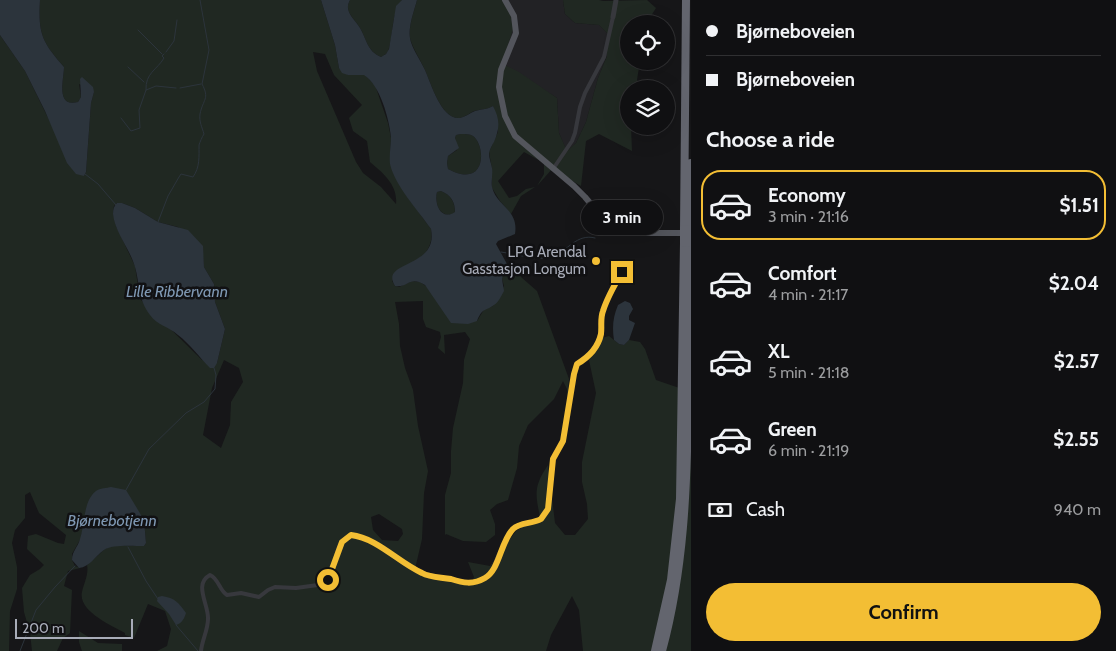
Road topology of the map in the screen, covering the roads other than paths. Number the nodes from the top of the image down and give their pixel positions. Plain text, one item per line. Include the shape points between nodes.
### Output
1 (506, 0) edge
2 (616, 0) edge
3 (686, 0) edge
4 (613, 17) joint
5 (691, 162) edge
6 (553, 169) junction
7 (688, 230) edge
8 (687, 243) edge
9 (622, 272) dead end
10 (201, 651) edge
11 (655, 651) edge
12 (662, 651) edge

1 - 6 main road via 516,27 499,76 502,104 515,136
2 - 4 street
3 - 7 highway
4 - 6 street via 604,57 585,93 575,133
5 - 7 highway
6 - 7 main road via 615,229 631,233
7 - 8 highway, bridge
8 - 11 highway via 680,498 671,580
8 - 12 highway via 685,515 675,593
9 - 10 street via 603,310 595,349 577,364 563,441 553,459 548,509 541,519 514,528 500,551 494,570 486,578 467,583 431,577 366,539 351,535 342,542 331,575 324,584 275,587 255,597 241,593 227,595 213,577 206,577 202,582 202,592 209,616

